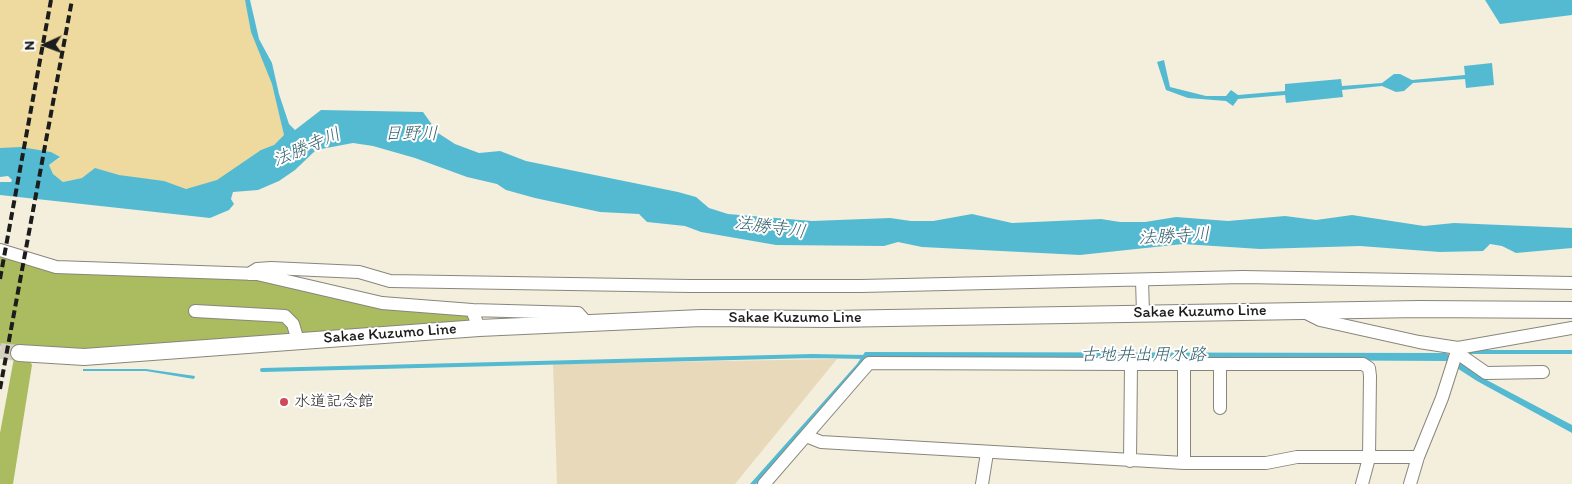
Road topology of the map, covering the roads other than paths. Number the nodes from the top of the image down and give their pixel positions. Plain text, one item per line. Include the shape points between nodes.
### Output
1 (0, 250) edge
2 (249, 274) junction
3 (1142, 280) junction
4 (1572, 283) edge
5 (472, 310) junction
6 (1572, 310) edge
7 (195, 311) dead end
8 (1302, 311) junction
9 (1143, 313) junction
10 (587, 323) junction
11 (480, 328) junction
12 (1572, 328) edge
13 (298, 340) junction
14 (19, 353) tunnel mouth
15 (1455, 356) junction
16 (1131, 364) junction
17 (1184, 364) junction
18 (1220, 364) junction
19 (1543, 372) dead end
20 (1220, 408) dead end
21 (806, 436) junction
22 (987, 453) junction
23 (1418, 457) junction
24 (1369, 458) junction
25 (1130, 461) junction
26 (1184, 464) junction
27 (764, 484) edge
28 (982, 484) edge
29 (1362, 484) edge
30 (1410, 484) edge

1 - 2 street via 56,267
2 - 3 street via 257,269 271,268 359,272 390,281 690,286
2 - 5 street via 382,303
3 - 4 street via 1243,277
3 - 9 street
5 - 10 street via 578,313
5 - 11 street
6 - 8 main road, Sakae Kuzumo Line
7 - 13 street via 286,316 293,324
8 - 9 main road, Sakae Kuzumo Line
8 - 15 street via 1320,320 1419,342
9 - 10 main road, Sakae Kuzumo Line via 701,318
10 - 11 main road, Sakae Kuzumo Line
11 - 13 main road, Sakae Kuzumo Line
12 - 15 street
13 - 14 main road, Sakae Kuzumo Line via 84,357
15 - 19 street via 1486,373
15 - 23 street
16 - 17 street
16 - 21 street via 869,363
16 - 25 street
17 - 18 street
17 - 26 street
18 - 20 street
18 - 24 street via 1366,365 1370,376
21 - 22 street via 821,442
21 - 27 street
22 - 25 street
22 - 28 street
23 - 24 street
23 - 30 street
24 - 26 street via 1297,457 1266,464
24 - 29 street
25 - 26 street

